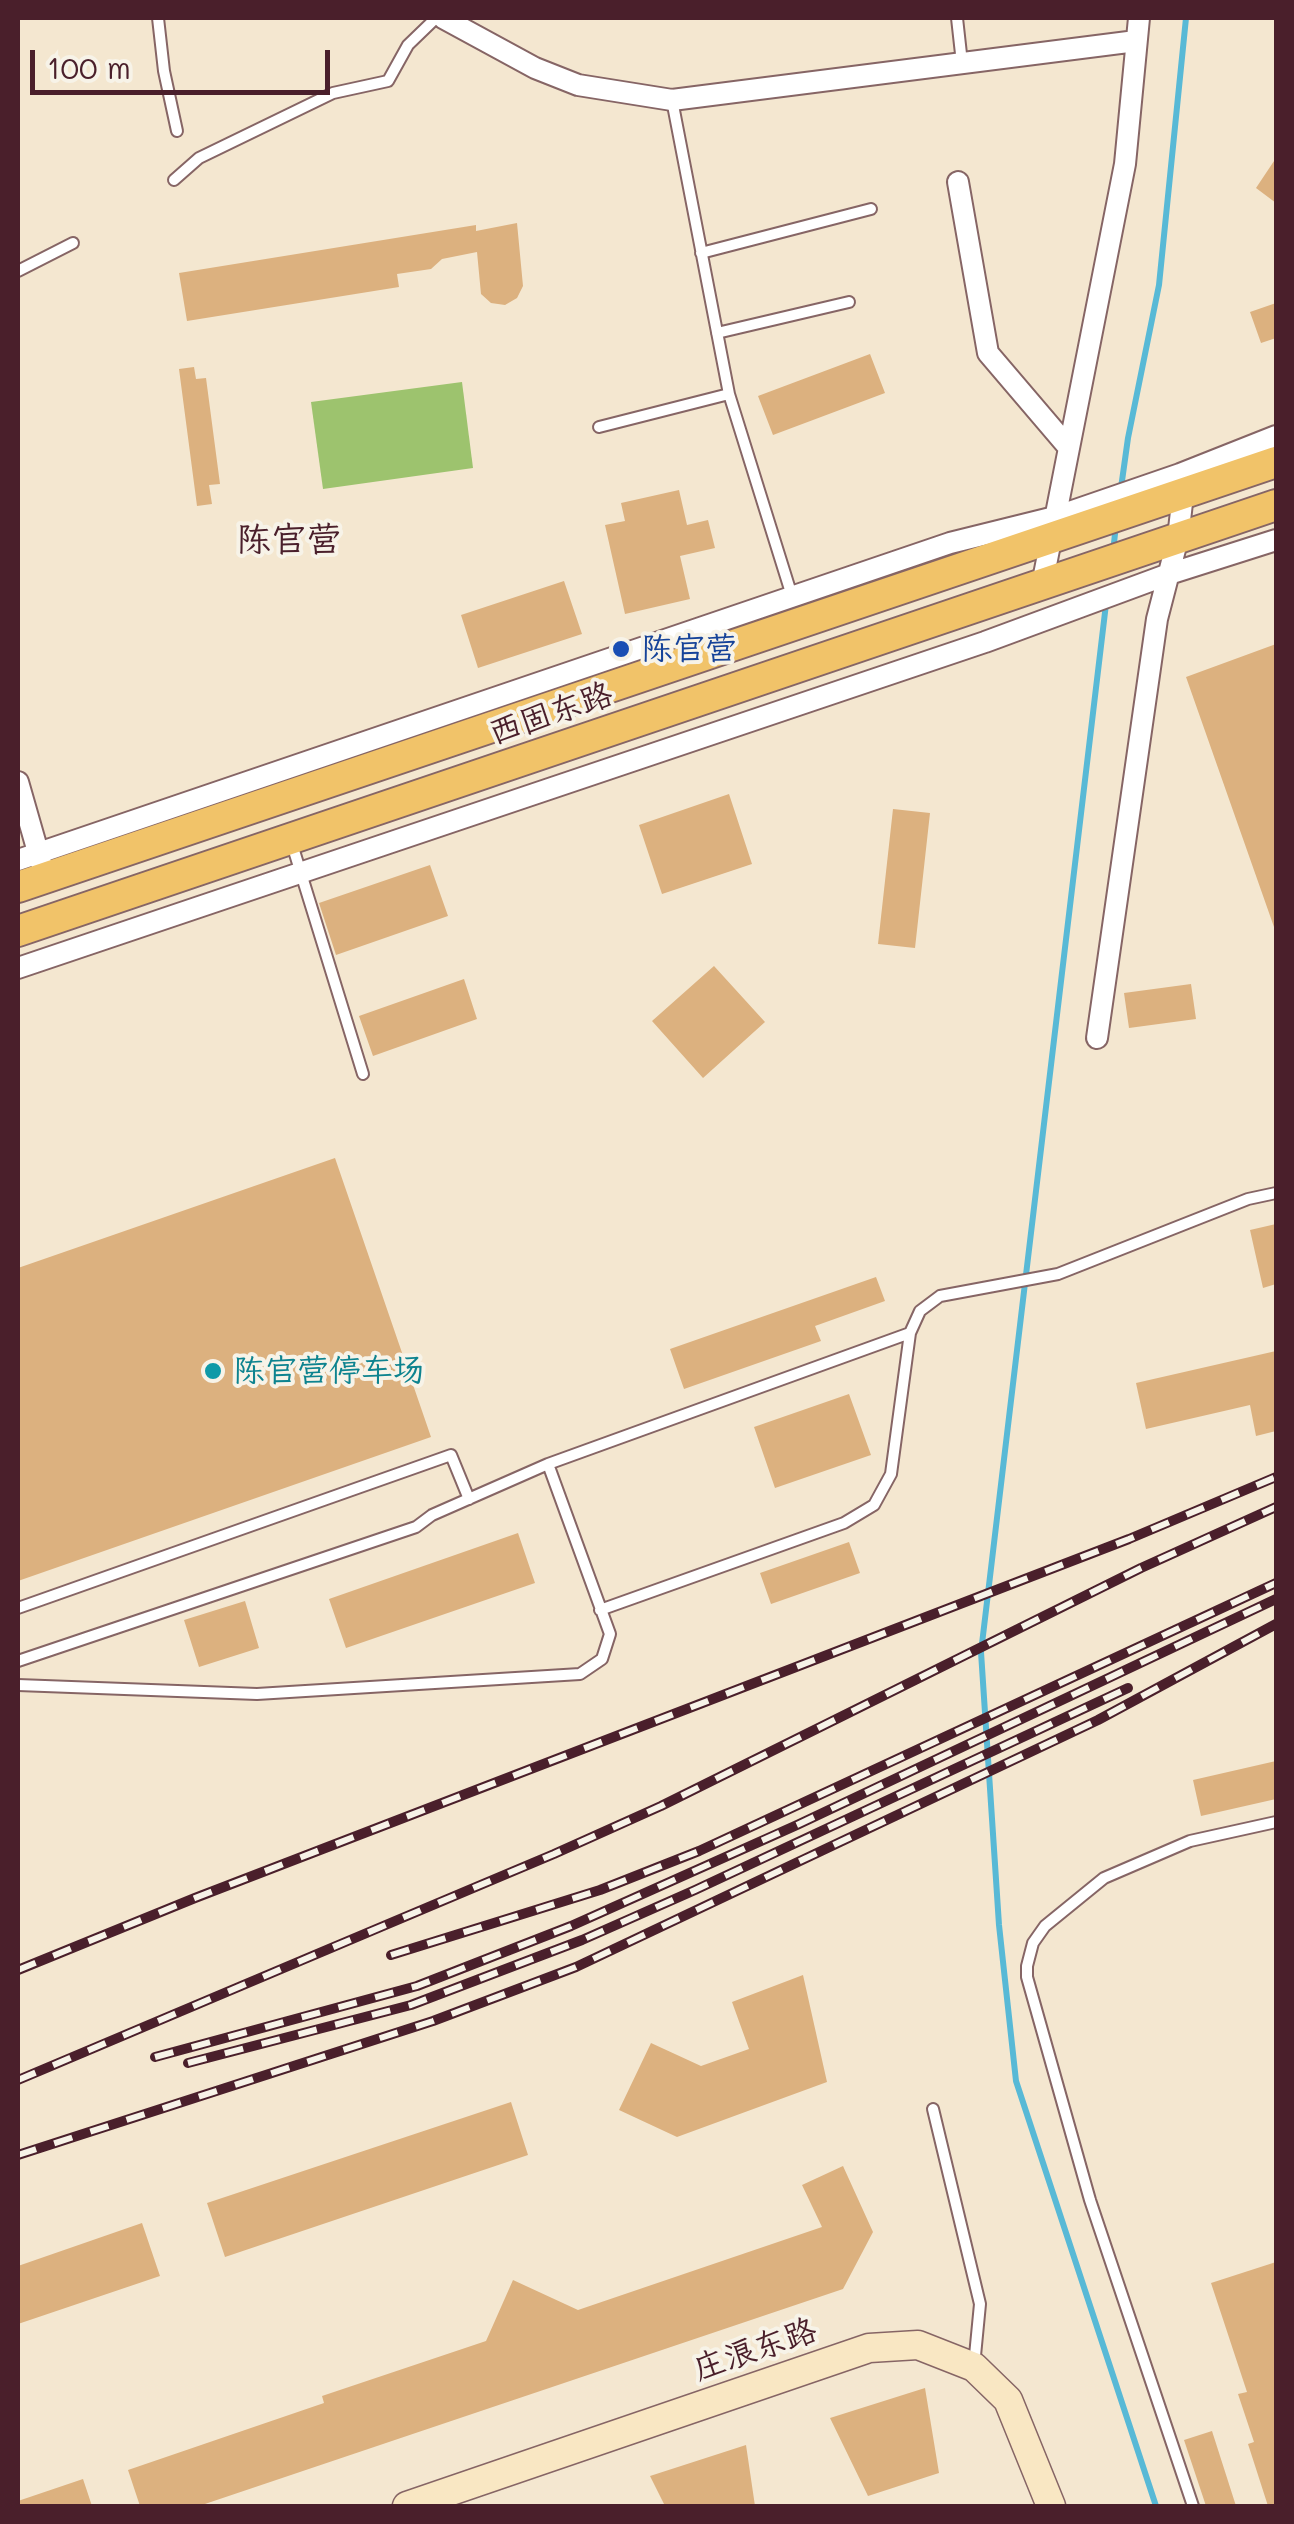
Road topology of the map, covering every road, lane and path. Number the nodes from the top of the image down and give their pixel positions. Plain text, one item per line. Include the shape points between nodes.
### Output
1 (158, 18) edge
2 (436, 18) edge
3 (444, 18) edge
4 (957, 18) edge
5 (1139, 18) edge
6 (1136, 41) junction
7 (962, 63) junction
8 (672, 100) junction
9 (177, 131) dead end
10 (174, 180) dead end
11 (958, 182) dead end
12 (872, 209) dead end
13 (73, 243) dead end
14 (702, 253) junction
15 (18, 271) edge
16 (849, 302) dead end
17 (717, 333) junction
18 (729, 394) junction
19 (598, 427) dead end
20 (1276, 436) edge
21 (1069, 448) junction
22 (1276, 462) edge
23 (1168, 491) junction
24 (1276, 505) edge
25 (1064, 524) junction
26 (1276, 540) edge
27 (1168, 541) junction
28 (1161, 576) junction
29 (1056, 580) junction
30 (792, 596) junction
31 (18, 782) edge
32 (290, 839) junction
33 (30, 870) edge
34 (303, 874) junction
35 (18, 931) edge
36 (18, 968) edge
37 (1097, 1038) dead end
38 (363, 1074) dead end
39 (1276, 1194) edge
40 (910, 1332) junction
41 (548, 1464) junction
42 (468, 1499) junction
43 (18, 1608) edge
44 (600, 1610) junction
45 (18, 1661) edge
46 (18, 1685) edge
47 (1276, 1822) edge
48 (933, 2110) dead end
49 (974, 2368) junction
50 (406, 2506) edge
51 (1051, 2506) edge
52 (1193, 2506) edge

1 - 9 lane
2 - 10 lane via 408,45 388,81 333,93 287,114 199,158
3 - 8 street via 578,84
4 - 7 lane
5 - 6 street
6 - 7 street
6 - 21 street via 1125,164
7 - 8 street
8 - 14 lane
11 - 21 street via 988,353
12 - 14 lane
13 - 15 lane
14 - 17 lane
16 - 17 lane
17 - 18 lane
18 - 19 lane
18 - 30 lane
20 - 23 street
21 - 25 street
22 - 23 main road, 西固东路
23 - 25 main road, 西固东路
23 - 27 street
24 - 27 main road, 西固东路
25 - 29 street
25 - 30 street via 950,543
25 - 33 main road, 西固东路
26 - 28 street
27 - 28 street
27 - 29 main road, 西固东路
28 - 34 street
28 - 37 street
29 - 32 main road, 西固东路
30 - 33 street
31 - 33 street
32 - 34 lane
32 - 35 main road, 西固东路
34 - 36 street
34 - 38 lane
39 - 40 lane via 1058,1274 940,1296 920,1311
40 - 41 lane
40 - 44 lane via 891,1474 874,1505 844,1523
41 - 42 lane
41 - 44 lane
42 - 43 lane via 451,1455
42 - 45 lane via 416,1528
44 - 46 lane via 608,1648 580,1674 258,1694
47 - 52 lane via 1190,1841 1104,1878 1044,1926 1027,1966 1090,2200
48 - 49 lane via 980,2304
49 - 50 street, 庄浪东路 via 918,2345 869,2348
49 - 51 street, 庄浪东路 via 1008,2400

